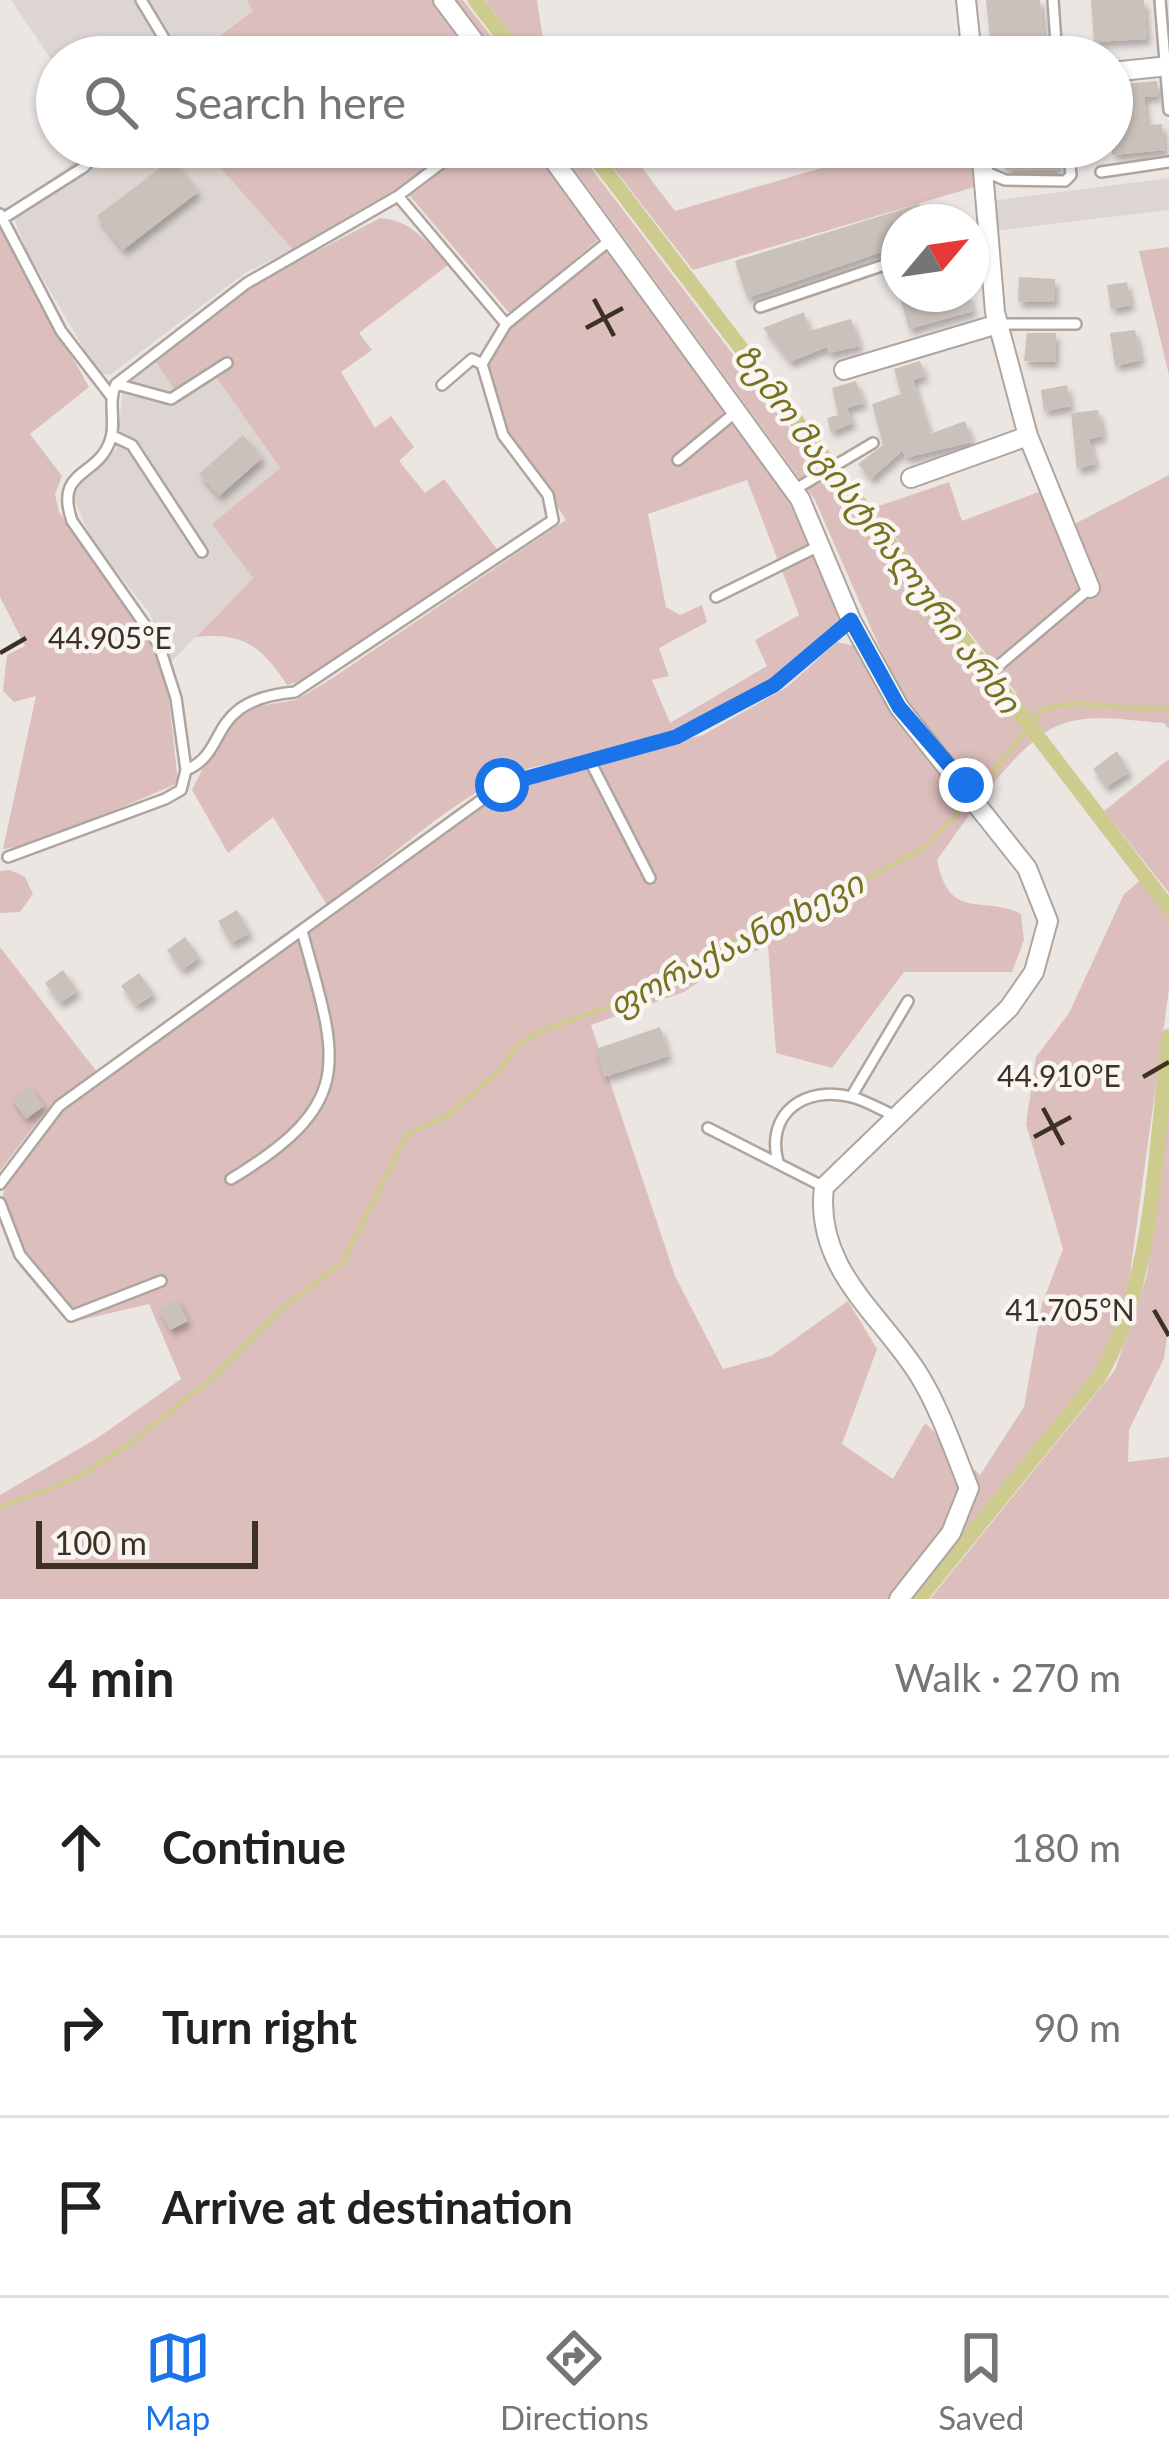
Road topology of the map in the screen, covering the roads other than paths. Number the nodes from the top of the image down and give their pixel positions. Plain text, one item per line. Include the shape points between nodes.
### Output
1 (141, 0) edge
2 (442, 0) edge
3 (966, 0) edge
4 (1053, 0) edge
5 (1160, 0) edge
6 (163, 36) edge
7 (470, 36) edge
8 (970, 36) edge
9 (1056, 36) edge
10 (1167, 66) edge
11 (1133, 70) edge
12 (1169, 110) edge
13 (1169, 162) edge
14 (1133, 167) edge
15 (82, 168) edge
16 (435, 168) edge
17 (560, 168) edge
18 (1070, 168) edge
19 (1128, 168) edge
20 (982, 170) joint
21 (1101, 172) dead end
22 (398, 196) junction
23 (981, 204) edge
24 (2, 221) edge
25 (612, 239) junction
26 (881, 266) edge
27 (989, 286) edge
28 (760, 307) dead end
29 (506, 324) junction
30 (998, 324) junction
31 (1076, 324) dead end
32 (227, 363) dead end
33 (482, 364) junction
34 (844, 370) dead end
35 (116, 384) junction
36 (442, 385) dead end
37 (110, 395) junction
38 (737, 411) junction
39 (112, 436) junction
40 (1028, 436) junction
41 (873, 443) dead end
42 (678, 460) dead end
43 (911, 478) dead end
44 (799, 487) junction
45 (821, 545) junction
46 (202, 552) dead end
47 (1090, 589) joint
48 (716, 597) dead end
49 (851, 620) junction
50 (997, 667) dead end
51 (590, 761) junction
52 (186, 770) junction
53 (8, 857) dead end
54 (650, 878) dead end
55 (302, 932) junction
56 (908, 1001) dead end
57 (850, 1097) junction
58 (900, 1118) junction
59 (708, 1128) dead end
60 (778, 1162) junction
61 (231, 1179) dead end
62 (0, 1184) edge
63 (824, 1187) junction
64 (0, 1203) edge
65 (160, 1281) dead end
66 (899, 1599) edge

1 - 6 lane
2 - 7 street
3 - 8 street
4 - 9 lane
5 - 10 lane
10 - 11 street
10 - 12 lane
13 - 14 lane
15 - 24 lane
16 - 22 lane
17 - 25 street
18 - 20 lane via 1065,181 1005,180
19 - 21 lane
20 - 23 street
22 - 29 lane
22 - 35 lane via 247,283
24 - 37 lane via 62,331
25 - 29 lane
25 - 38 street
26 - 28 lane
27 - 30 street
29 - 33 lane
30 - 31 lane
30 - 34 street
30 - 40 street
32 - 35 lane via 171,399
33 - 36 lane via 472,359
33 - 52 lane via 503,435 548,495 553,520 296,692 237,707 200,764
35 - 37 lane
37 - 39 lane
38 - 42 lane
38 - 44 street
39 - 46 lane via 132,445
39 - 52 lane via 69,485 65,502 159,645
40 - 43 street
40 - 47 street
41 - 44 lane
44 - 45 street
45 - 48 lane
45 - 49 street
47 - 50 lane
49 - 51 lane via 733,710 676,737
49 - 58 street via 899,707 1027,868 1048,921 1044,947 1009,1008
51 - 54 lane
51 - 55 lane via 502,785
52 - 53 lane via 181,790 164,799
55 - 61 lane via 331,1078 310,1121
55 - 62 lane via 59,1106
56 - 57 lane
57 - 58 lane
57 - 60 lane via 801,1102 779,1116 771,1137
58 - 63 street
59 - 60 lane
60 - 63 lane
63 - 66 street via 831,1244 848,1290 920,1377 969,1488 951,1533
64 - 65 lane via 20,1255 70,1316

